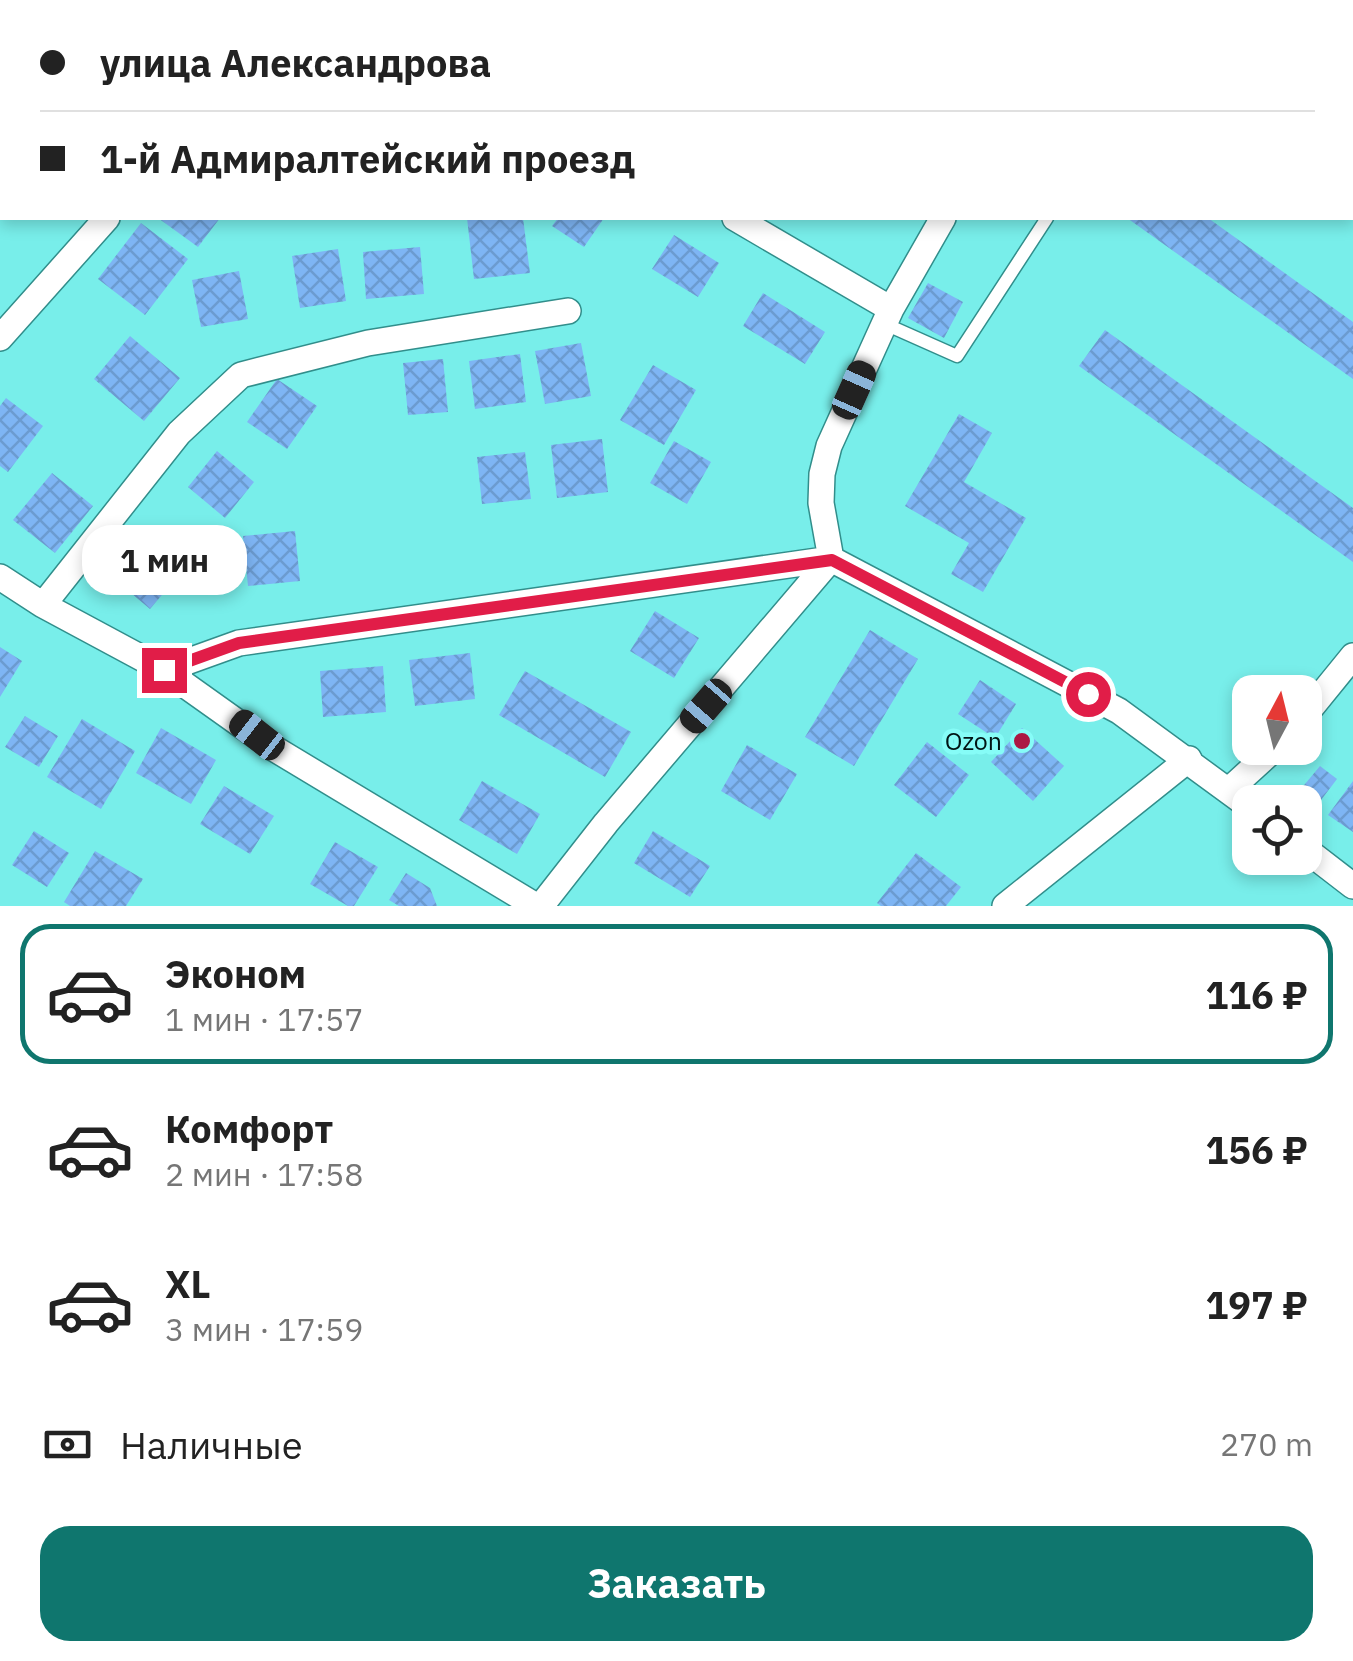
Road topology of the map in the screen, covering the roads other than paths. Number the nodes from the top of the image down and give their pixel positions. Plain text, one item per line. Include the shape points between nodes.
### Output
1 (105, 220) edge
2 (738, 220) edge
3 (942, 220) edge
4 (1046, 220) edge
5 (568, 311) dead end
6 (888, 316) junction
7 (0, 338) edge
8 (832, 560) junction
9 (0, 578) edge
10 (43, 606) junction
11 (1353, 656) edge
12 (164, 670) junction
13 (1322, 694) edge
14 (1189, 759) junction
15 (1256, 765) edge
16 (1229, 790) junction
17 (1232, 792) edge
18 (1322, 862) edge
19 (1353, 886) edge
20 (1009, 905) edge
21 (538, 906) edge

1 - 7 street
2 - 6 street
3 - 6 street
4 - 6 lane via 957,356
5 - 10 street via 368,343 241,375 179,433
6 - 8 street via 822,474
8 - 12 street via 239,643
8 - 14 street via 1120,711
8 - 21 street
9 - 10 street
10 - 12 street
11 - 13 street
12 - 21 street via 274,749
14 - 16 street
14 - 20 street
15 - 16 street
16 - 17 street
18 - 19 street

